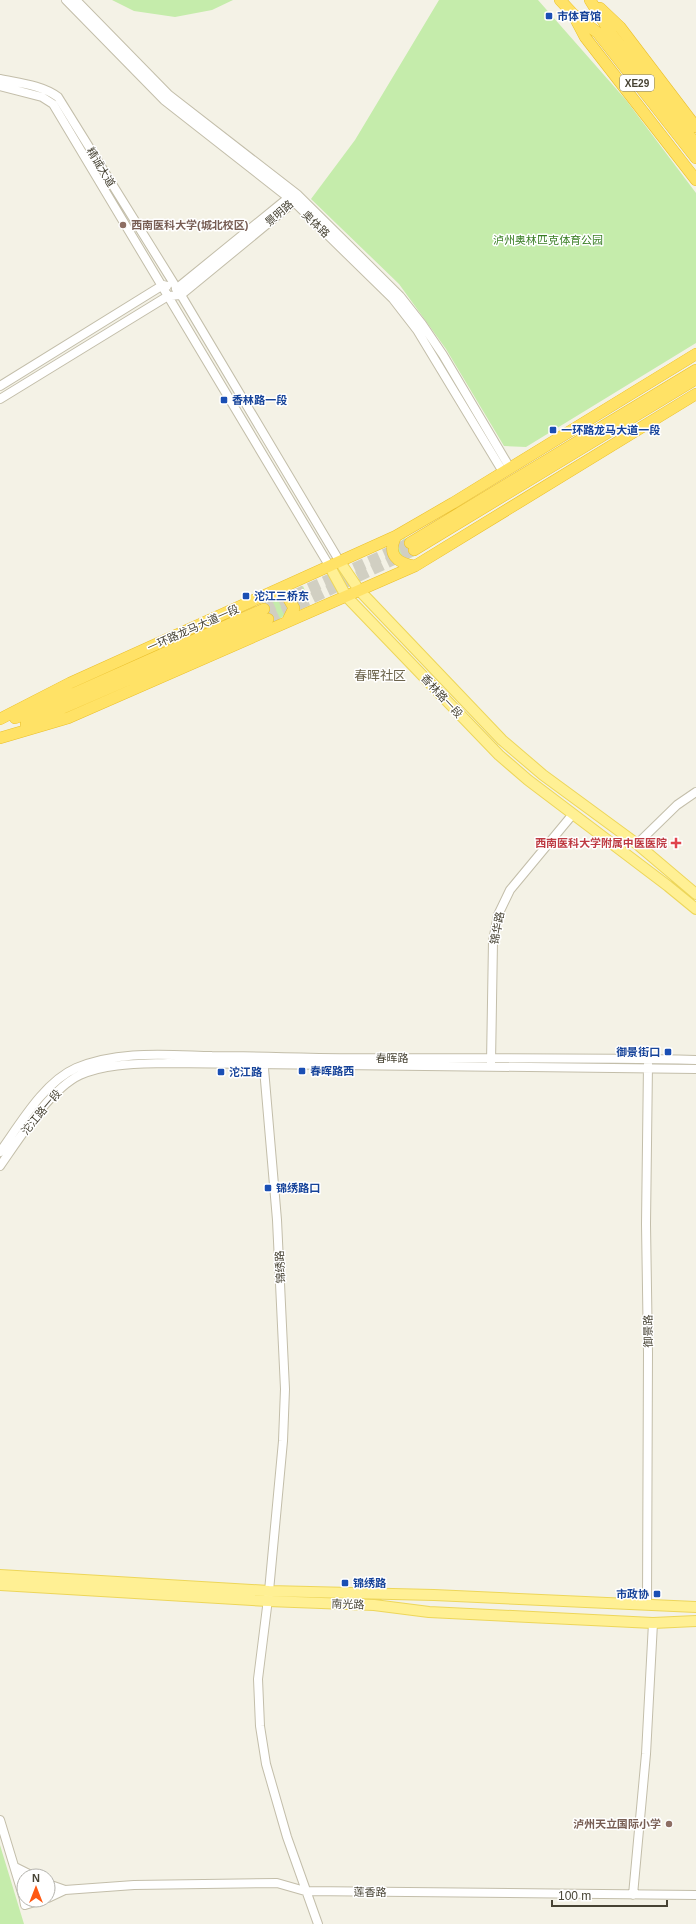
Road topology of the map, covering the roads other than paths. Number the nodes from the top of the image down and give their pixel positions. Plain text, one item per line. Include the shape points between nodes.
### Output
1 (66, 0) edge
2 (76, 0) edge
3 (560, 0) edge
4 (591, 0) edge
5 (573, 14) junction
6 (0, 79) edge
7 (0, 86) edge
8 (696, 127) edge
9 (696, 144) edge
10 (696, 158) edge
11 (696, 180) edge
12 (293, 198) junction
13 (163, 285) junction
14 (178, 292) junction
15 (168, 296) junction
16 (696, 354) edge
17 (696, 370) edge
18 (696, 379) edge
19 (0, 386) edge
20 (696, 394) edge
21 (0, 399) edge
22 (507, 470) junction
23 (396, 536) junction
24 (335, 564) junction
25 (415, 566) junction
26 (359, 590) junction
27 (271, 594) junction
28 (346, 596) junction
29 (287, 622) junction
30 (0, 719) edge
31 (0, 723) edge
32 (0, 735) edge
33 (0, 738) edge
34 (696, 792) edge
35 (575, 816) junction
36 (637, 844) junction
37 (696, 894) edge
38 (696, 909) edge
39 (648, 1059) junction
40 (696, 1060) edge
41 (263, 1061) junction
42 (493, 1063) junction
43 (91, 1067) junction
44 (648, 1068) junction
45 (696, 1069) edge
46 (0, 1152) edge
47 (0, 1166) edge
48 (0, 1575) edge
49 (0, 1584) edge
50 (268, 1596) junction
51 (647, 1604) junction
52 (696, 1607) edge
53 (696, 1621) edge
54 (653, 1623) junction
55 (0, 1820) edge
56 (15, 1867) joint
57 (16, 1870) edge
58 (56, 1887) edge
59 (65, 1890) junction
60 (305, 1891) junction
61 (56, 1894) edge
62 (633, 1895) junction
63 (696, 1895) edge
64 (318, 1924) edge

1 - 12 street, 奥体路 via 164,100
2 - 12 street, 奥体路 via 169,95
3 - 5 highway, XE29
4 - 8 highway via 620,27
4 - 9 highway, XE29 via 610,32
5 - 10 highway, XE29 via 598,33
5 - 11 highway via 585,37
6 - 14 street, 精诚大道 via 43,89 58,97
7 - 13 street, 精诚大道 via 42,97 53,104
12 - 14 street, 景明路
12 - 22 street, 奥体路 via 411,308 443,355
13 - 14 street
13 - 15 street, 香林路一段
13 - 19 street
14 - 15 street
14 - 24 street, 香林路一段
15 - 21 street
15 - 24 street, 香林路一段
16 - 22 highway, 一环路龙马大道一段
17 - 18 highway via 412,547
20 - 25 highway
22 - 23 highway, 一环路龙马大道一段
23 - 24 highway, 一环路龙马大道一段
23 - 25 highway via 392,552 404,564
24 - 26 main road, 香林路一段
24 - 27 highway, 一环路龙马大道一段
24 - 28 main road, 香林路一段
25 - 26 highway
26 - 28 highway
26 - 36 main road, 香林路一段 via 502,740 543,775
27 - 29 highway via 287,596 291,601 294,608
27 - 30 highway, 一环路龙马大道一段 via 70,683
28 - 29 highway
28 - 35 main road, 香林路一段 via 499,755
29 - 33 highway via 68,718
31 - 32 highway via 266,614
34 - 36 street via 677,805
35 - 38 main road, 香林路一段
35 - 42 street, 锦华路 via 510,890 498,915 493,941
36 - 37 main road, 香林路一段
39 - 40 street, 春晖路
39 - 42 street, 春晖路
39 - 44 street, 御景路
41 - 42 street, 春晖路
41 - 43 street, 春晖路 via 142,1055 104,1059
41 - 50 street, 锦绣路 via 278,1220 285,1389 283,1441
42 - 44 street, 春晖路
43 - 46 street, 沱江路一段 via 75,1069 46,1091
43 - 47 street, 沱江路一段 via 65,1084 52,1097
44 - 45 street, 春晖路
44 - 51 street, 御景路
48 - 50 main road, 南光路
49 - 50 main road, 南光路
50 - 51 main road, 南光路 via 434,1595
50 - 54 main road, 南光路 via 429,1612
50 - 60 street, 锦绣路 via 258,1679 260,1726 266,1764
51 - 52 main road, 南光路
53 - 54 main road, 南光路
54 - 62 street via 646,1754
55 - 56 street
56 - 57 street
58 - 59 street
59 - 60 street, 莲香路 via 134,1885 278,1883
59 - 61 street, 莲香路
60 - 62 street, 莲香路
60 - 64 street, 锦绣路
62 - 63 street, 莲香路

